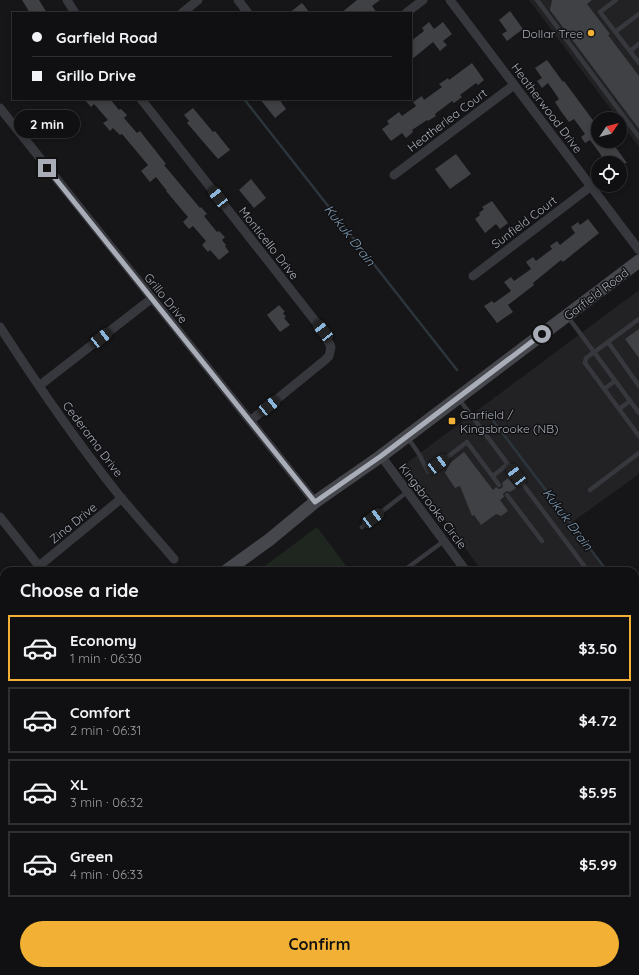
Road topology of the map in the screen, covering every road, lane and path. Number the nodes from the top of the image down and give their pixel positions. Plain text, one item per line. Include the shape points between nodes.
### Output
1 (67, 0) edge
2 (198, 0) edge
3 (238, 0) edge
4 (422, 0) edge
5 (450, 0) edge
6 (537, 0) edge
7 (616, 0) edge
8 (74, 12) edge
9 (183, 12) edge
10 (247, 12) edge
11 (407, 12) edge
12 (639, 14) edge
13 (616, 32) junction
14 (639, 44) edge
15 (630, 51) junction
16 (639, 63) edge
17 (514, 85) junction
18 (142, 100) edge
19 (0, 108) edge
20 (639, 136) edge
21 (394, 175) dead end
22 (590, 187) junction
23 (639, 250) edge
24 (639, 261) edge
25 (473, 276) dead end
26 (152, 299) junction
27 (567, 316) junction
28 (639, 319) edge
29 (0, 327) edge
30 (608, 342) junction
31 (594, 352) junction
32 (615, 381) junction
33 (39, 386) junction
34 (639, 386) edge
35 (604, 389) junction
36 (458, 397) junction
37 (630, 402) junction
38 (619, 409) junction
39 (639, 413) edge
40 (250, 421) junction
41 (407, 436) junction
42 (639, 436) edge
43 (639, 453) edge
44 (381, 456) junction
45 (508, 464) junction
46 (493, 476) junction
47 (499, 485) dead end
48 (590, 490) dead end
49 (408, 492) junction
50 (507, 494) dead end
51 (122, 498) junction
52 (315, 502) junction
53 (0, 517) edge
54 (362, 527) dead end
55 (444, 541) junction
56 (542, 541) dead end
57 (174, 559) dead end
58 (40, 567) edge
59 (42, 567) edge
60 (232, 567) edge
61 (408, 567) edge
62 (463, 567) edge
63 (585, 567) edge

1 - 8 street
2 - 9 street
3 - 10 street
4 - 11 street
5 - 17 street, Heatherwood Drive
6 - 20 lane
7 - 13 lane via 600,12
12 - 13 lane
13 - 15 lane
14 - 15 lane
15 - 16 lane
17 - 21 street, Heatherlea Court
17 - 22 street, Heatherwood Drive
18 - 40 street, Monticello Drive via 323,331 332,347 325,360
19 - 26 street, Grillo Drive
22 - 23 street, Heatherwood Drive
22 - 25 street, Sunfield Court
24 - 27 main road, Garfield Road
26 - 33 street
26 - 40 street, Grillo Drive
27 - 31 lane
27 - 36 main road, Garfield Road
28 - 30 lane
29 - 33 street, Cederama Drive
30 - 31 lane
30 - 34 lane
31 - 32 lane
31 - 35 lane via 586,358 585,363
32 - 35 lane
32 - 37 lane
33 - 51 street, Cederama Drive
35 - 38 lane
36 - 41 main road, Garfield Road
36 - 45 lane
37 - 38 lane
37 - 39 lane
38 - 42 lane
40 - 52 street, Grillo Drive
41 - 44 main road, Garfield Road
41 - 46 lane via 428,472 467,442
43 - 48 lane
44 - 49 street, Kingsbrooke Circle
44 - 52 main road, Garfield Road
45 - 46 lane
45 - 63 lane
46 - 47 lane
49 - 54 lane
49 - 55 street, Kingsbrooke Circle
50 - 56 lane
51 - 57 street, Cederama Drive
51 - 59 street, Zina Drive
52 - 60 main road, Garfield Road
53 - 58 street
55 - 61 lane
55 - 62 street, Kingsbrooke Circle

